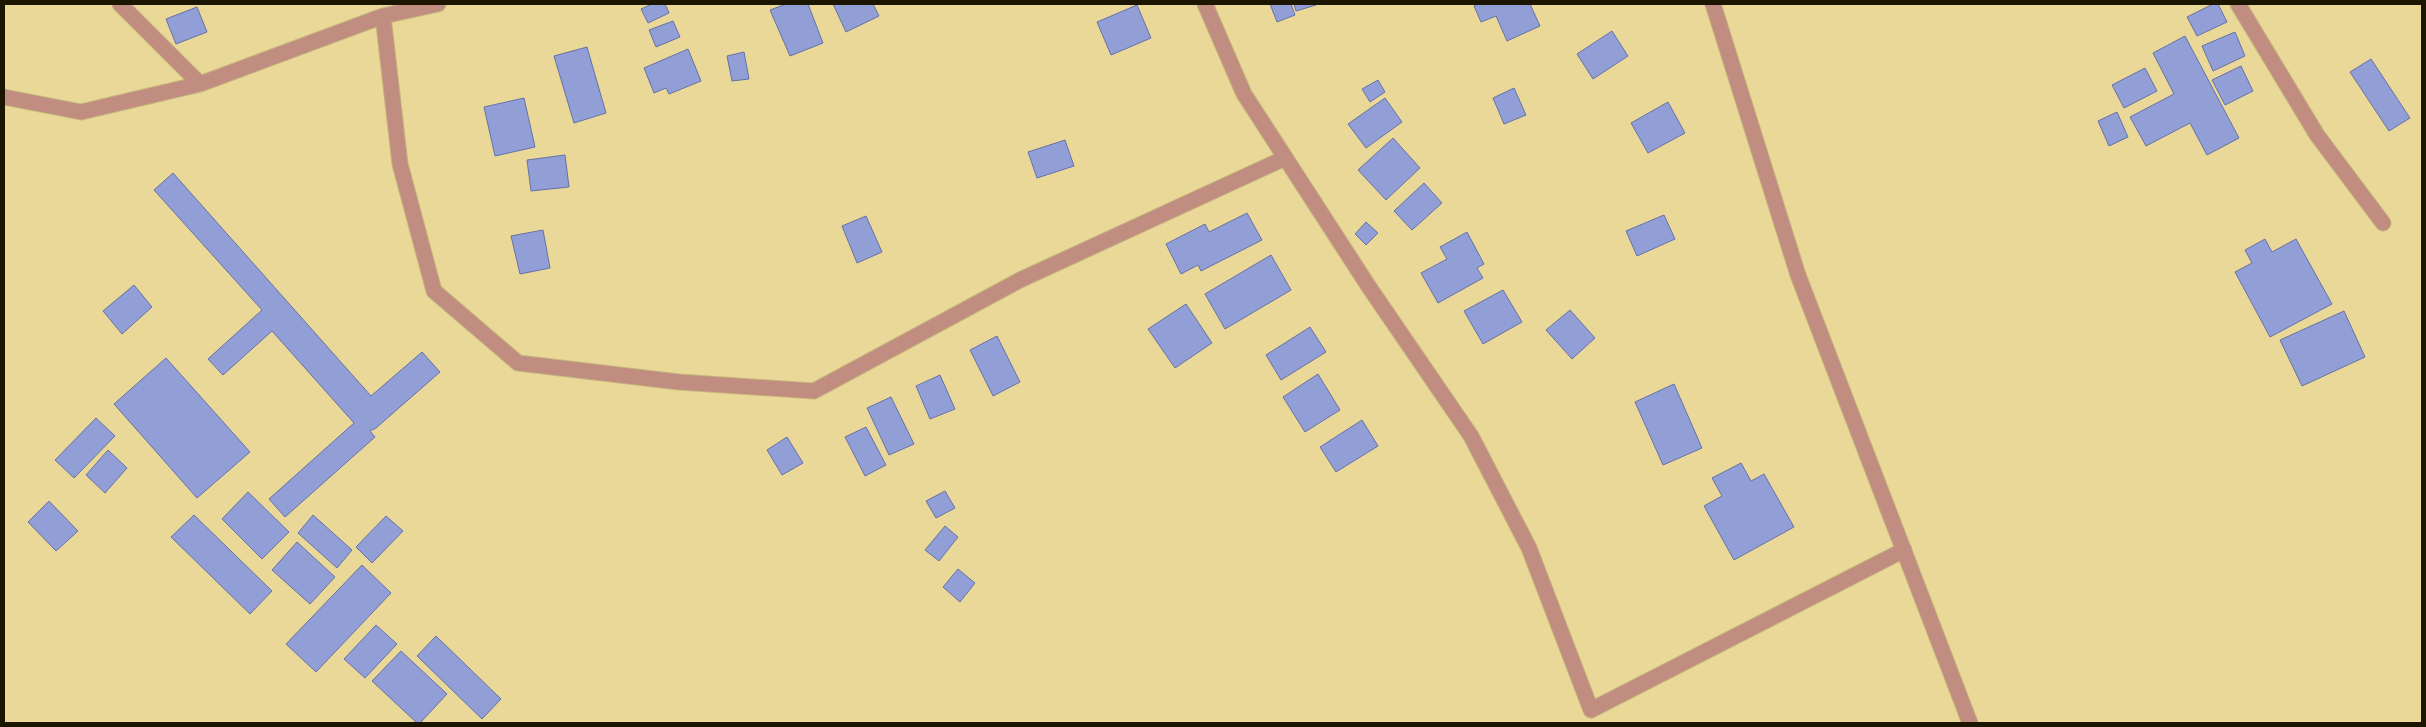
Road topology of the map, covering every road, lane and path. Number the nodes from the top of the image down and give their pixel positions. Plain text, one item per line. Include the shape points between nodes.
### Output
1 (120, 4) edge
2 (438, 4) edge
3 (1205, 4) edge
4 (1713, 4) edge
5 (2238, 4) edge
6 (382, 16) junction
7 (200, 84) junction
8 (4, 97) edge
9 (1285, 158) junction
10 (2382, 222) dead end
11 (1904, 550) junction
12 (1970, 723) edge

1 - 7 street
2 - 6 street
3 - 9 street via 1244,94
4 - 11 street via 1798,275
5 - 10 street via 2318,135
6 - 7 street
6 - 9 street via 400,164 434,291 518,363 679,382 814,391 1020,280
7 - 8 street via 81,112
9 - 11 street via 1471,436 1529,548 1591,710
11 - 12 street

